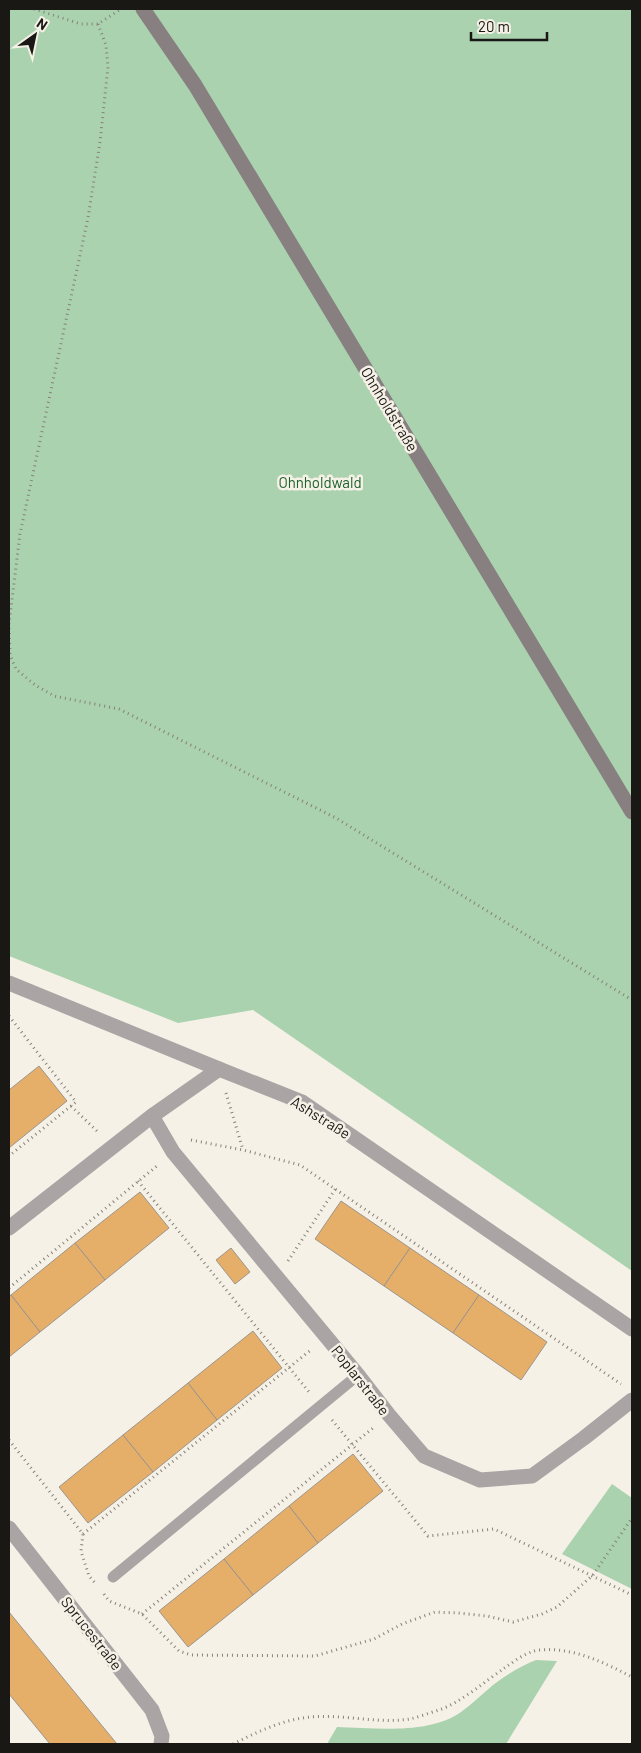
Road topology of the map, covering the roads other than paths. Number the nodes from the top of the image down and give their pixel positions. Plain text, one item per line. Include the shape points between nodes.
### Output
1 (143, 9) edge
2 (632, 812) edge
3 (9, 984) edge
4 (219, 1069) junction
5 (152, 1116) junction
6 (9, 1228) edge
7 (632, 1329) edge
8 (358, 1375) junction
9 (632, 1400) edge
10 (9, 1528) edge
11 (113, 1577) dead end
12 (161, 1744) edge

1 - 2 main road, Ohnholdstraße via 196,85
3 - 4 street, Ashstraße
4 - 5 street
4 - 7 street, Ashstraße via 302,1102
5 - 6 street
5 - 8 street, Poplarstraße via 174,1152
8 - 9 street, Poplarstraße via 424,1456 480,1480 532,1476
8 - 11 lane
10 - 12 street, Sprucestraße via 152,1710 162,1736

